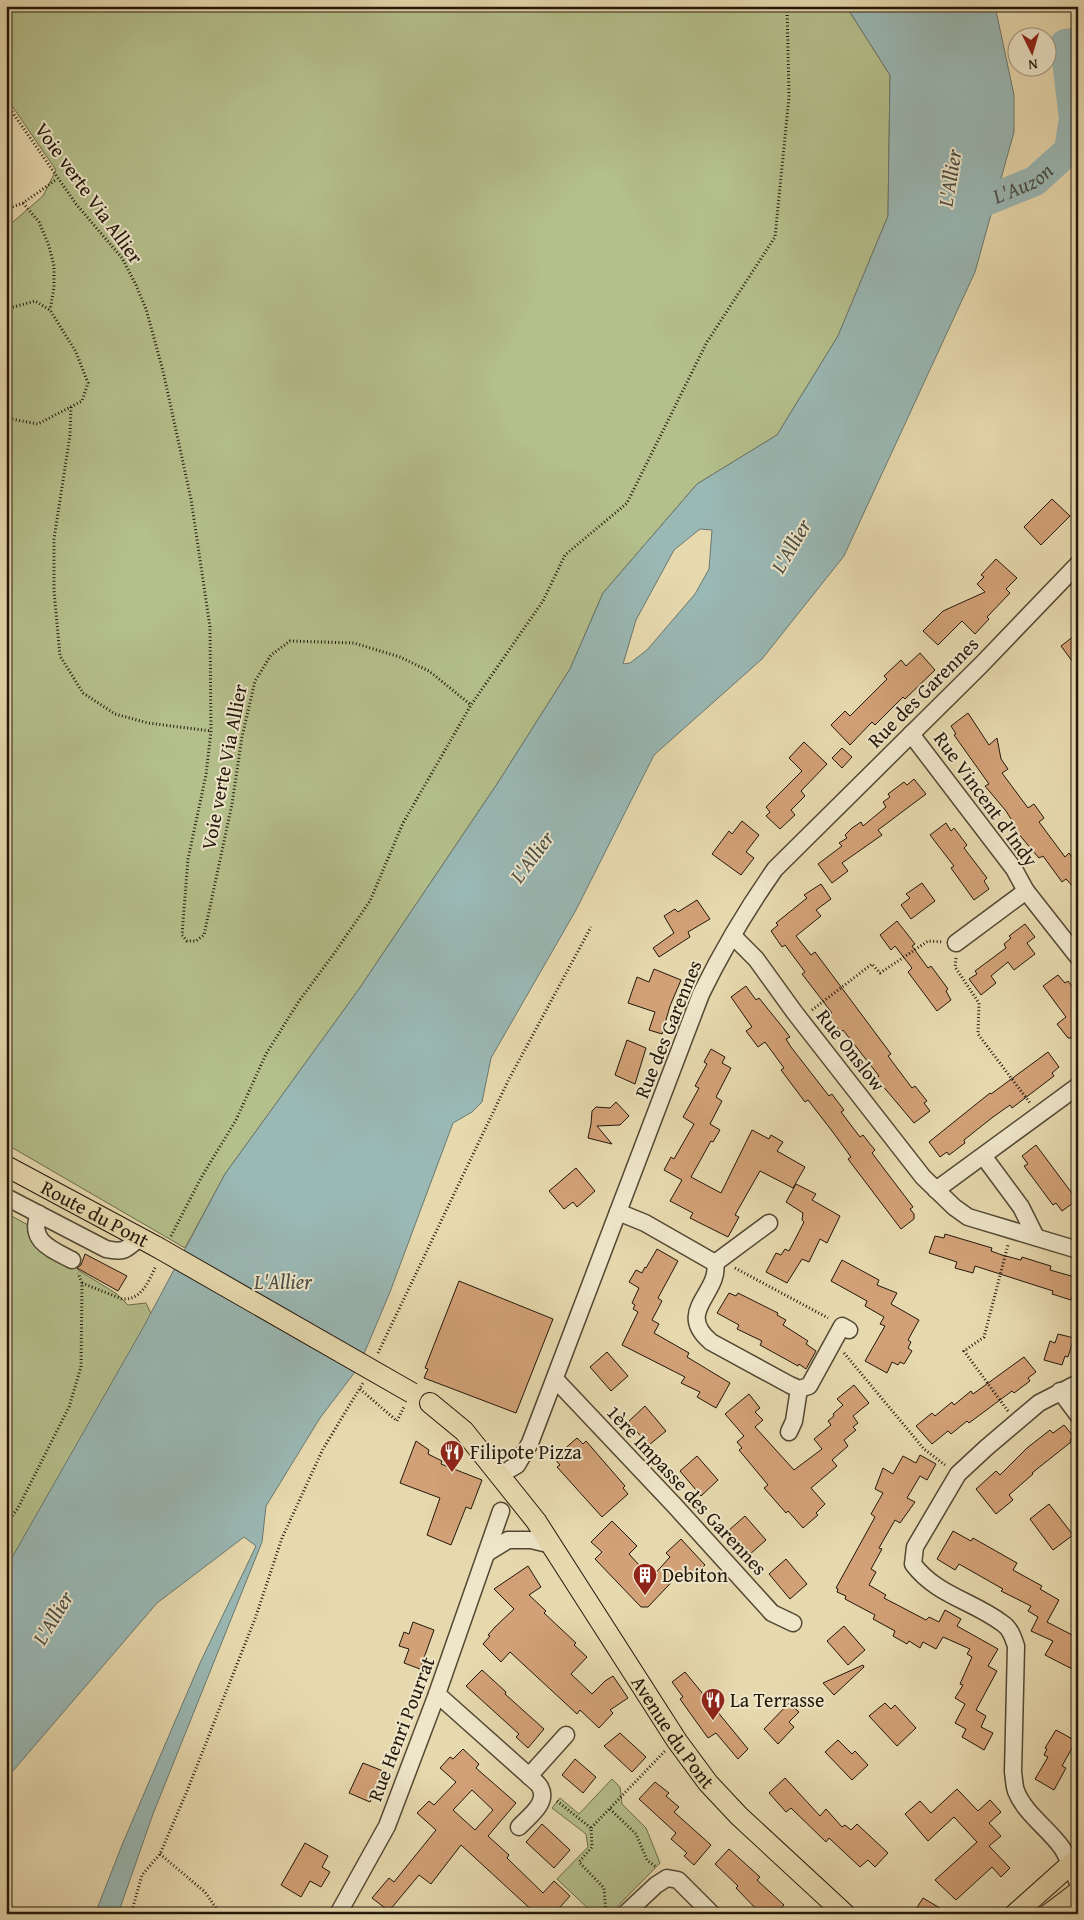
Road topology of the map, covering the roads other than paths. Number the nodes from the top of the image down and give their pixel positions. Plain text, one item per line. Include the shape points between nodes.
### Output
1 (1076, 571) edge
2 (911, 734) junction
3 (1026, 891) junction
4 (733, 936) junction
5 (956, 943) road end
6 (1078, 957) edge
7 (1078, 1086) edge
8 (984, 1156) junction
9 (6, 1166) edge
10 (936, 1190) junction
11 (6, 1197) edge
12 (618, 1212) junction
13 (39, 1214) junction
14 (769, 1223) dead end
15 (1036, 1237) junction
16 (138, 1239) junction
17 (1078, 1250) edge
18 (72, 1260) dead end
19 (718, 1261) junction
20 (841, 1332) road end
21 (555, 1379) junction
22 (1078, 1384) edge
23 (799, 1389) junction
24 (1060, 1391) junction
25 (430, 1403) junction
26 (1078, 1415) edge
27 (789, 1432) dead end
28 (510, 1469) junction
29 (501, 1511) dead end
30 (536, 1521) junction
31 (552, 1545) junction
32 (487, 1553) junction
33 (793, 1623) dead end
34 (437, 1694) junction
35 (566, 1735) dead end
36 (529, 1776) junction
37 (519, 1827) dead end
38 (1074, 1862) edge
39 (1078, 1883) edge
40 (1078, 1892) edge
41 (338, 1914) edge
42 (625, 1914) edge
43 (712, 1914) edge
44 (845, 1914) edge
45 (1015, 1914) edge
46 (1049, 1914) edge

1 - 2 street, Rue des Garennes
2 - 3 street, Rue Vincent d'Indy via 1014,869
2 - 4 street, Rue des Garennes via 775,869
3 - 5 street, Rue Vincent d'Indy
3 - 6 street, Rue Vincent d'Indy
4 - 10 street, Rue Onslow via 756,959
4 - 12 street, Rue des Garennes via 702,994
7 - 8 street
8 - 10 street
8 - 15 street via 1021,1207
9 - 16 main road, Route du Pont
10 - 15 street, Rue Onslow via 968,1217
11 - 13 street
12 - 19 street
12 - 21 street, Rue des Garennes
13 - 16 street via 106,1250 118,1252 127,1249
13 - 18 street via 35,1224 42,1242
14 - 19 street
15 - 17 street, Rue Onslow
16 - 25 main road, Route du Pont, bridge via 162,1249
19 - 23 street via 717,1270 698,1307 696,1318 702,1335
20 - 23 street via 809,1386
21 - 28 street, Rue des Garennes via 530,1443 517,1465
21 - 33 street, 1ère Impasse des Garennes via 772,1614
22 - 24 street
23 - 27 street
24 - 26 street
24 - 38 street via 1016,1422 958,1474 915,1547 913,1564 922,1576 1003,1623 1011,1633 1016,1646 1013,1772 1016,1790 1027,1810
25 - 28 main road, Avenue du Pont via 494,1451
25 - 30 main road, Avenue du Pont via 464,1431
28 - 30 main road, Avenue du Pont
29 - 32 street, Rue Henri Pourrat
30 - 31 main road, Avenue du Pont
31 - 32 street via 531,1540 508,1540
31 - 44 main road, Avenue du Pont via 677,1741 708,1783
32 - 34 street, Rue Henri Pourrat
34 - 36 street
34 - 41 street, Rue Henri Pourrat via 387,1826
35 - 36 street
36 - 37 street via 541,1788 542,1798 540,1806
38 - 39 street
38 - 45 main road
40 - 46 main road
42 - 43 street via 667,1878 678,1880

